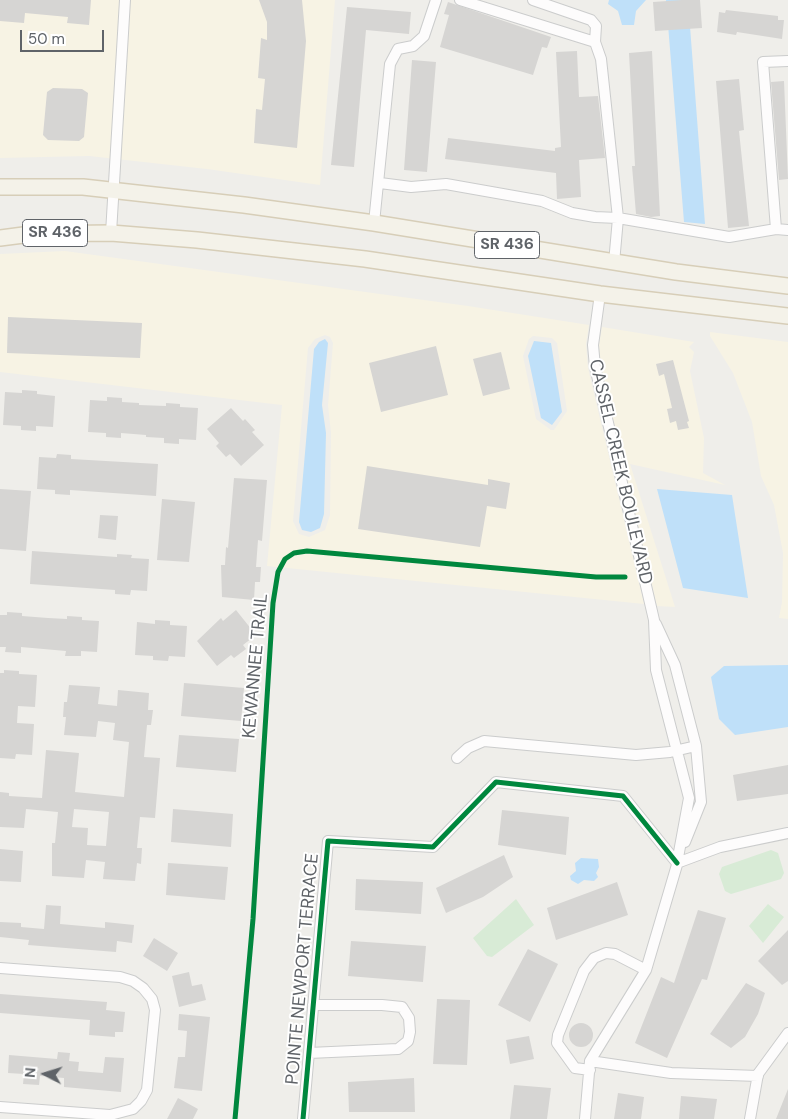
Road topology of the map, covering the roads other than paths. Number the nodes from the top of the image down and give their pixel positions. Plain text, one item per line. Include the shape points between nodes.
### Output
1 (125, 0) edge
2 (436, 0) edge
3 (460, 0) edge
4 (533, 0) edge
5 (595, 42) junction
6 (788, 61) edge
7 (380, 183) junction
8 (0, 187) edge
9 (112, 190) junction
10 (618, 218) junction
11 (374, 223) junction
12 (776, 229) junction
13 (788, 230) edge
14 (111, 233) junction
15 (0, 238) edge
16 (614, 263) junction
17 (788, 286) edge
18 (600, 294) junction
19 (788, 316) edge
20 (654, 620) junction
21 (696, 746) junction
22 (677, 751) junction
23 (457, 758) dead end
24 (788, 833) edge
25 (677, 863) junction
26 (0, 968) edge
27 (646, 970) junction
28 (313, 1005) junction
29 (788, 1033) edge
30 (309, 1053) junction
31 (590, 1066) junction
32 (758, 1076) junction
33 (0, 1107) edge
34 (303, 1119) edge
35 (585, 1119) edge
36 (750, 1119) edge

1 - 9 street
2 - 7 street via 424,36 414,46 398,49 390,64
3 - 5 street
4 - 5 street via 592,20 596,26
5 - 10 street via 601,59
6 - 12 street via 763,62
7 - 10 street via 411,187 446,184 542,201 580,215
7 - 11 street
8 - 9 main road, SR 436 via 74,186
9 - 11 main road, SR 436
9 - 14 street
10 - 12 street via 729,237
10 - 16 street
11 - 16 main road, SR 436
12 - 13 street
14 - 15 main road, SR 436 via 31,234
14 - 18 main road, SR 436 via 365,259
16 - 17 main road, SR 436
18 - 19 main road, SR 436
18 - 20 street, CASSEL CREEK BOULEVARD via 593,345 594,367
20 - 21 street, CASSEL CREEK BOULEVARD via 675,665
20 - 22 street, CASSEL CREEK BOULEVARD via 656,670
21 - 22 street
21 - 25 street, CASSEL CREEK BOULEVARD via 701,802
22 - 23 street via 636,755 484,741 468,748
22 - 25 street, CASSEL CREEK BOULEVARD via 689,798
24 - 25 street via 720,847
25 - 27 street
25 - 28 street, POINTE NEWPORT TERRACE via 624,796 496,782 433,847 328,840
26 - 33 street via 120,977 143,988 152,999 155,1010 147,1090 133,1109 110,1115
27 - 31 street
27 - 31 street via 615,954 606,953 594,958 584,971 557,1043 575,1068
28 - 30 street, POINTE NEWPORT TERRACE
28 - 30 street via 402,1007 409,1018 410,1032 408,1041 398,1049
29 - 32 street
30 - 34 street, POINTE NEWPORT TERRACE
31 - 32 street
31 - 35 street
32 - 36 street

